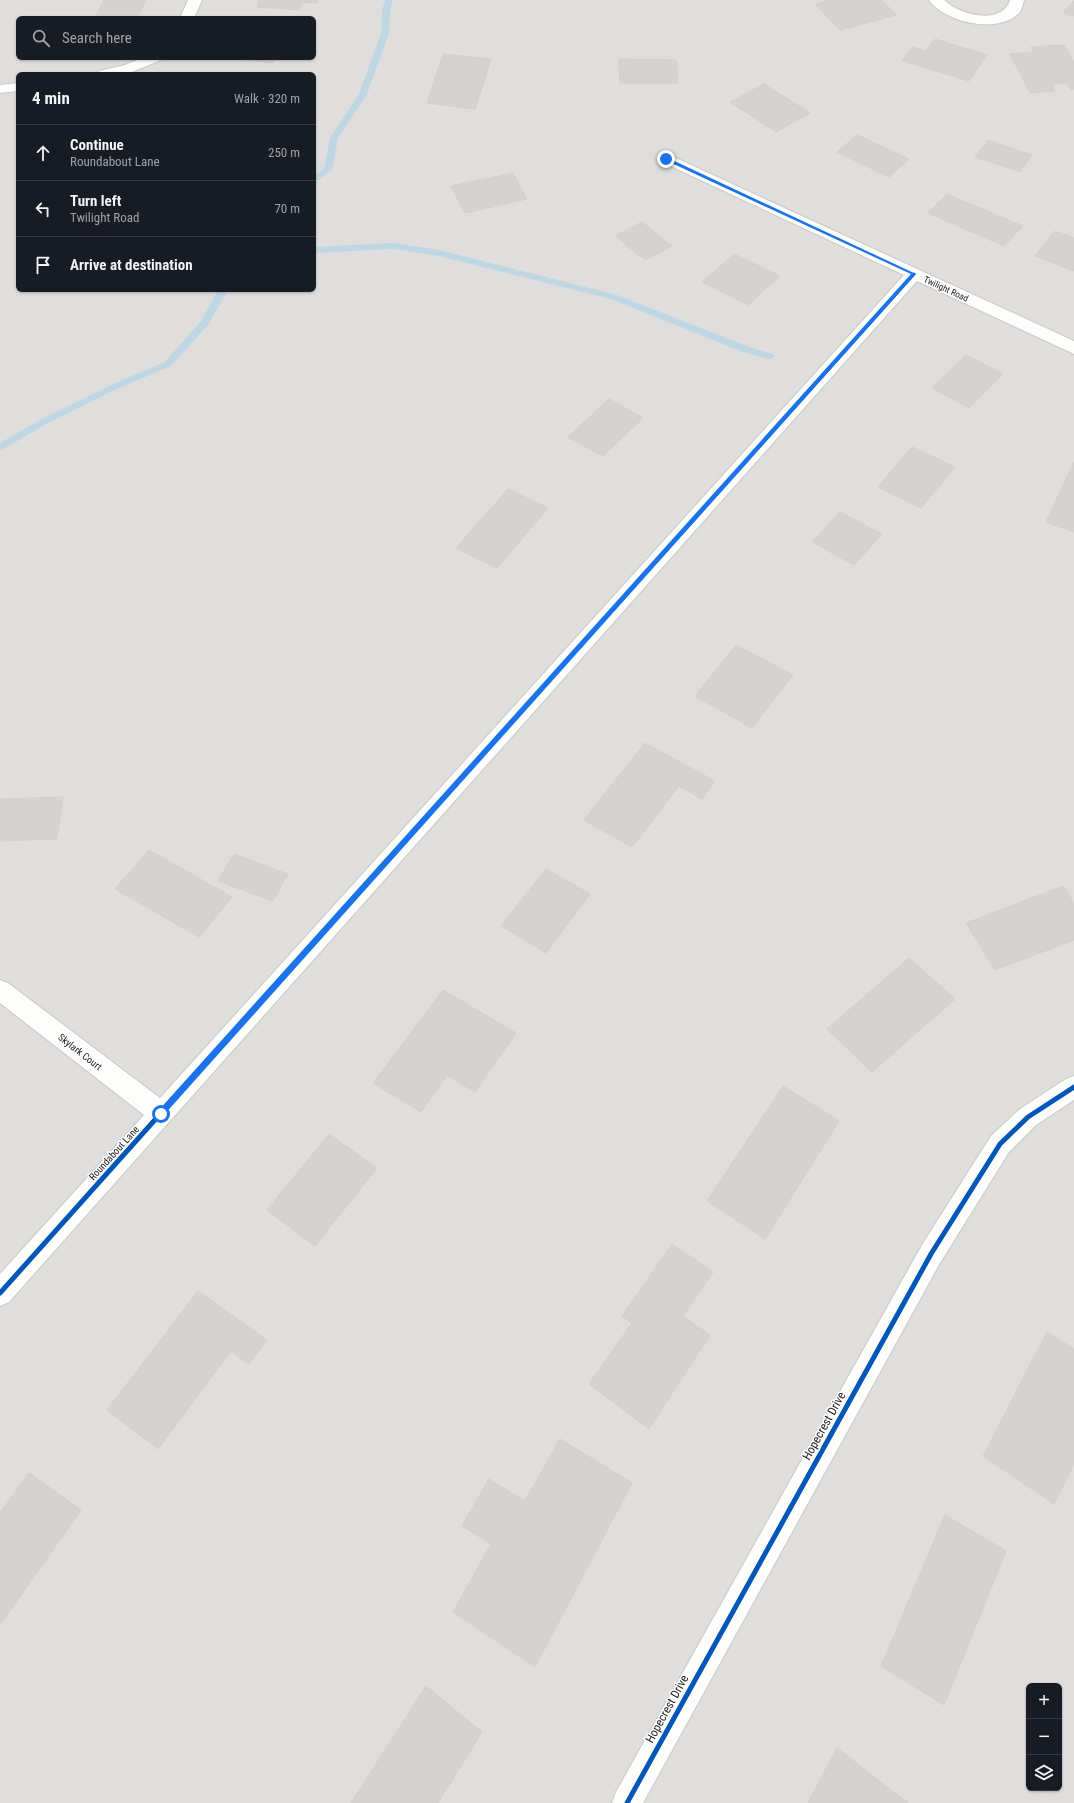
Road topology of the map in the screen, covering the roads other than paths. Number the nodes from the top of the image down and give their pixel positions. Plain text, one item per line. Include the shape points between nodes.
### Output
1 (195, 0) edge
2 (936, 0) edge
3 (1017, 0) edge
4 (189, 16) edge
5 (149, 60) edge
6 (114, 72) edge
7 (16, 86) edge
8 (0, 89) edge
9 (666, 159) dead end
10 (914, 274) junction
11 (1074, 348) edge
12 (0, 990) edge
13 (1074, 1087) edge
14 (161, 1114) junction
15 (0, 1293) edge
16 (627, 1803) edge

1 - 4 street
2 - 3 street via 944,10 973,20 990,20 1004,16 1013,10
5 - 6 street
7 - 8 street
9 - 10 street, Twilight Road
10 - 11 street, Twilight Road
10 - 14 street, Roundabout Lane
12 - 14 street, Skylark Court
13 - 16 street, Hopecrest Drive via 1028,1117 1000,1144 944,1234
14 - 15 street, Roundabout Lane

